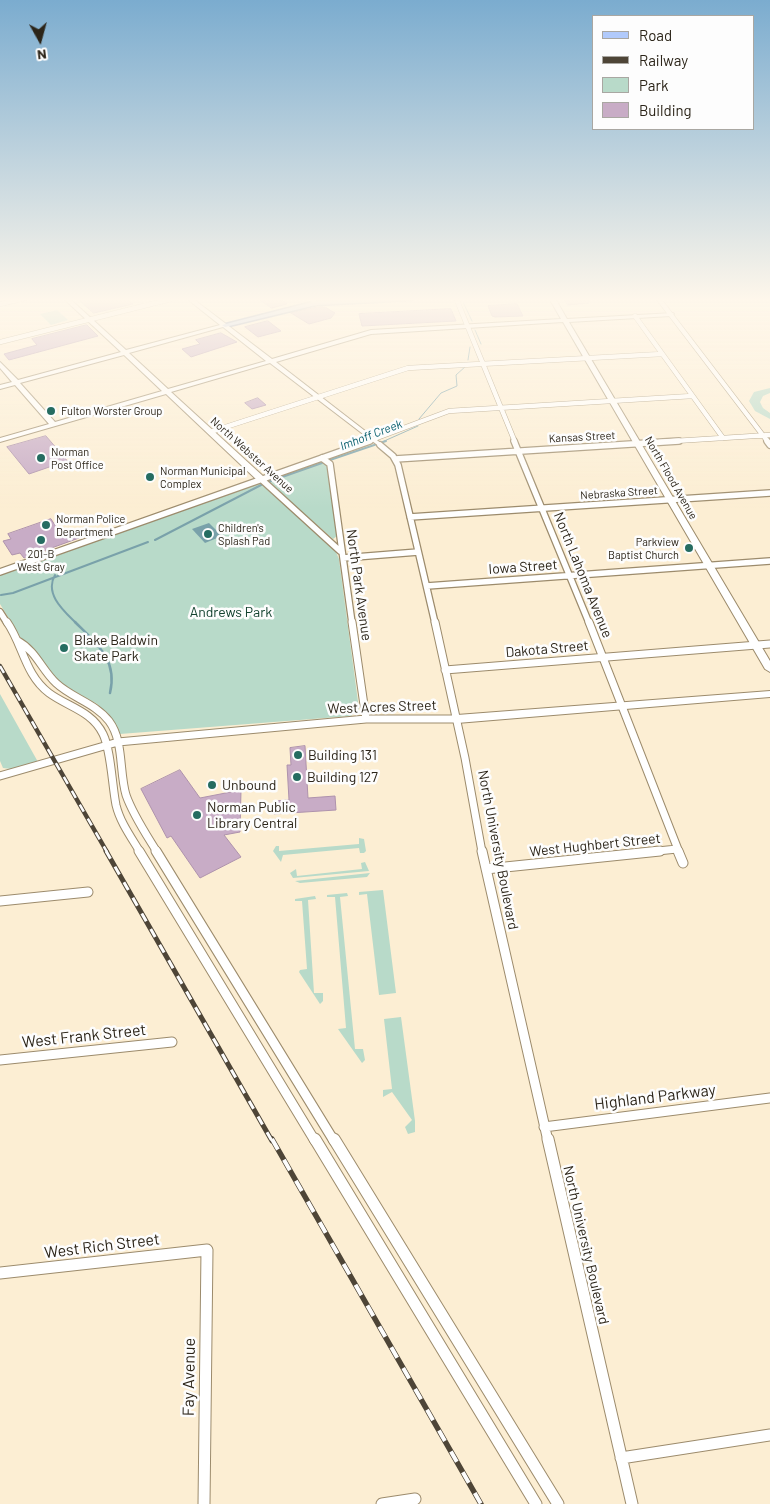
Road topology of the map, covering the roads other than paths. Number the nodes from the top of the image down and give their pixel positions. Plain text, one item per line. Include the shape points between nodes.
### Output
1 (4, 368) edge
2 (70, 368) edge
3 (141, 368) edge
4 (243, 368) edge
5 (280, 368) edge
6 (407, 368) edge
7 (484, 368) edge
8 (593, 368) edge
9 (672, 368) edge
10 (712, 368) edge
11 (16, 383) junction
12 (0, 387) edge
13 (166, 391) junction
14 (692, 396) junction
15 (318, 398) junction
16 (612, 400) junction
17 (500, 406) junction
18 (53, 424) junction
19 (210, 432) junction
20 (770, 435) edge
21 (763, 436) junction
22 (723, 438) junction
23 (0, 440) edge
24 (376, 443) junction
25 (638, 444) junction
26 (770, 445) edge
27 (518, 450) junction
28 (322, 458) junction
29 (395, 458) junction
30 (261, 479) junction
31 (770, 493) edge
32 (670, 500) junction
33 (542, 508) junction
34 (410, 517) junction
35 (418, 552) junction
36 (342, 555) junction
37 (770, 561) edge
38 (710, 566) junction
39 (0, 572) edge
40 (570, 576) junction
41 (426, 586) junction
42 (0, 612) edge
43 (18, 642) junction
44 (770, 644) edge
45 (756, 645) junction
46 (602, 657) junction
47 (770, 669) edge
48 (446, 670) junction
49 (770, 694) edge
50 (621, 706) junction
51 (366, 719) junction
52 (457, 719) junction
53 (118, 742) junction
54 (106, 744) junction
55 (0, 776) edge
56 (677, 849) junction
57 (683, 863) dead end
58 (486, 869) junction
59 (88, 892) dead end
60 (0, 901) edge
61 (172, 1042) dead end
62 (0, 1060) edge
63 (770, 1098) edge
64 (544, 1127) junction
65 (207, 1250) joint
66 (0, 1273) edge
67 (770, 1435) edge
68 (620, 1458) junction
69 (415, 1499) dead end
70 (204, 1504) edge
71 (382, 1504) edge
72 (536, 1504) edge
73 (558, 1504) edge
74 (632, 1504) edge

1 - 11 street
2 - 11 street
3 - 13 street, North Webster Avenue
4 - 13 street
5 - 15 street
6 - 15 street
7 - 17 street, North Lahoma Avenue
8 - 16 street, North Flood Avenue
9 - 14 street
10 - 21 street
11 - 12 street
11 - 18 street
13 - 18 street
13 - 19 street, North Webster Avenue
14 - 16 street
14 - 22 street
15 - 19 street
15 - 24 street
16 - 17 street
16 - 25 street, North Flood Avenue
17 - 24 street via 449,411
17 - 27 street, North Lahoma Avenue
18 - 23 street
19 - 30 street, North Webster Avenue
20 - 21 street, Kansas Street
21 - 22 street, Kansas Street
21 - 26 street
22 - 25 street, Kansas Street
24 - 28 street
24 - 29 street
25 - 27 street, Kansas Street
25 - 32 street, North Flood Avenue
27 - 29 street, Kansas Street
27 - 33 street, North Lahoma Avenue
28 - 30 street
28 - 36 street, North Park Avenue via 330,464
29 - 34 street, North University Boulevard
30 - 36 street, North Webster Avenue via 335,544
30 - 39 street
31 - 32 street, Nebraska Street
32 - 33 street, Nebraska Street
32 - 38 street, North Flood Avenue
33 - 34 street, Nebraska Street
33 - 40 street, North Lahoma Avenue
34 - 35 street, North University Boulevard
35 - 36 street
35 - 41 street, North University Boulevard
36 - 51 street, North Park Avenue
37 - 38 street, Iowa Street
38 - 40 street, Iowa Street
38 - 45 street, North Flood Avenue
40 - 41 street, Iowa Street
40 - 46 street, North Lahoma Avenue
41 - 48 street, North University Boulevard
42 - 43 street
43 - 53 street via 30,648 59,686 106,716
43 - 54 street via 20,653 41,686 92,718 100,727
44 - 45 street, Dakota Street
45 - 46 street, Dakota Street
45 - 47 street, North Flood Avenue
46 - 48 street, Dakota Street
46 - 50 street, North Lahoma Avenue
48 - 52 street, North University Boulevard
49 - 50 street, West Acres Street
50 - 52 street, West Acres Street
50 - 56 street, North Lahoma Avenue
51 - 52 street, West Acres Street
51 - 53 street, West Acres Street
52 - 58 street, North University Boulevard
53 - 54 street, West Acres Street
53 - 73 street via 126,794 136,818
54 - 55 street, West Acres Street
54 - 72 street via 116,805 124,826
56 - 57 street, North Lahoma Avenue
56 - 58 street, West Hughbert Street
58 - 64 street, North University Boulevard
59 - 60 street
61 - 62 street, West Frank Street
63 - 64 street, Highland Parkway
64 - 68 street, North University Boulevard
65 - 66 street, West Rich Street
65 - 70 street, Fay Avenue
67 - 68 street
68 - 74 street, North University Boulevard
69 - 71 street

